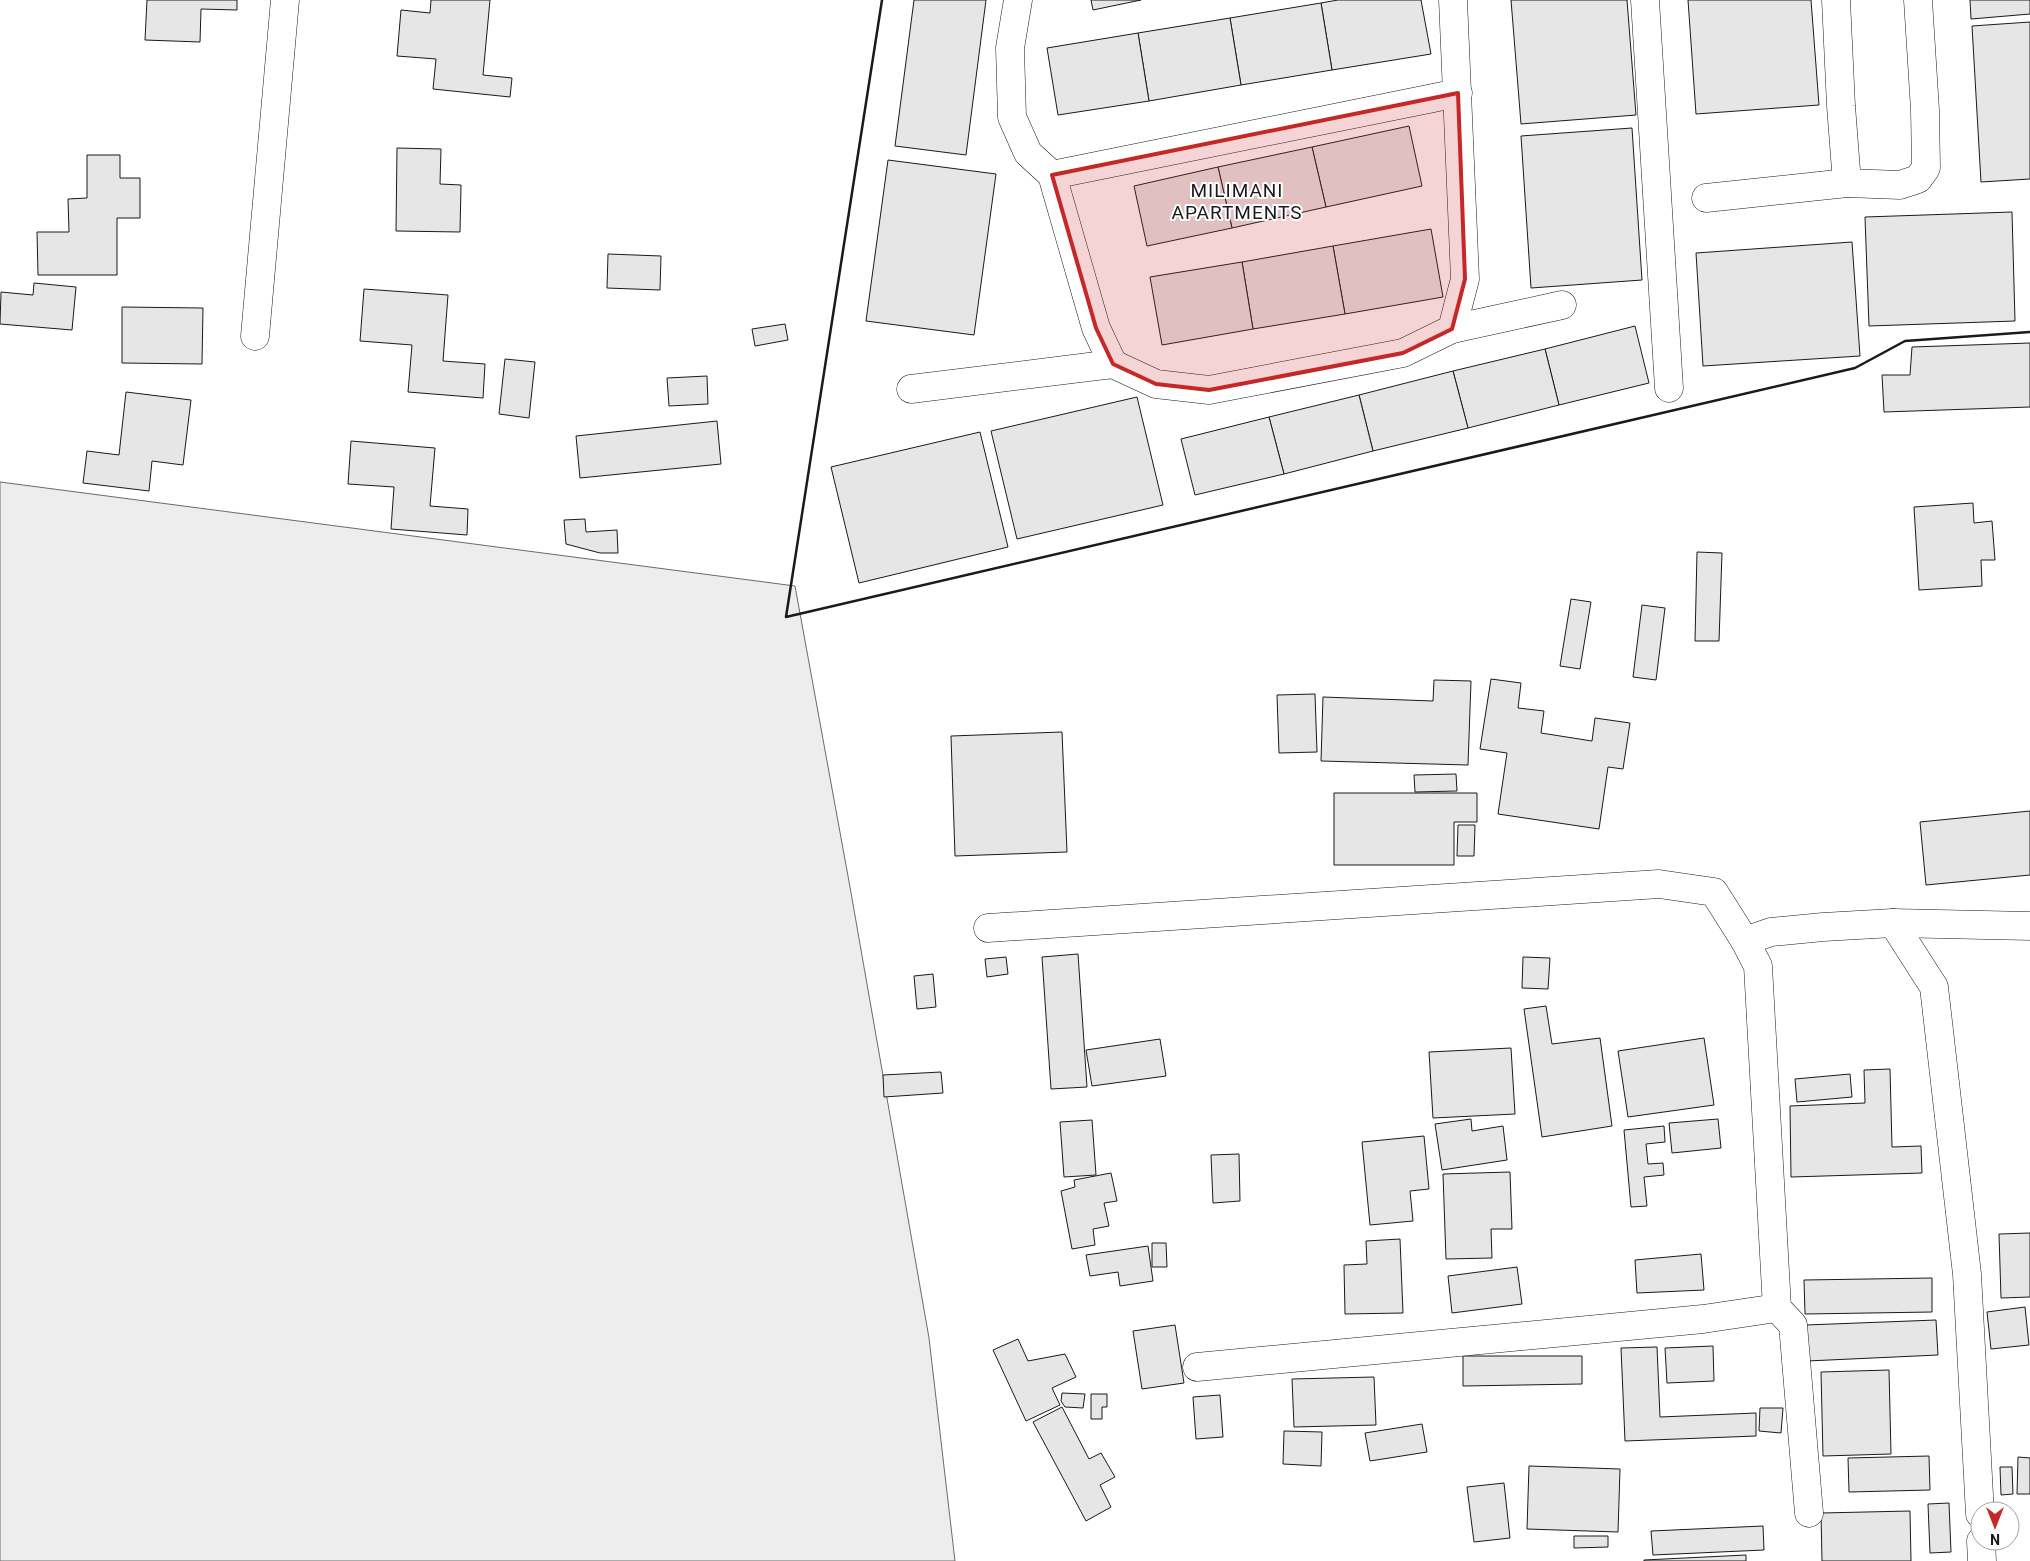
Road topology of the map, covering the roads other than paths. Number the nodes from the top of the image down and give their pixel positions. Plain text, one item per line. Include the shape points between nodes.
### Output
1 (285, 0) edge
2 (1018, 0) edge
3 (1453, 0) edge
4 (1645, 0) edge
5 (1836, 0) edge
6 (1918, 0) edge
7 (1458, 93) junction
8 (1052, 175) junction
9 (1847, 183) junction
10 (1706, 198) dead end
11 (1562, 305) dead end
12 (1452, 330) junction
13 (255, 336) dead end
14 (1113, 364) junction
15 (1669, 388) dead end
16 (911, 389) dead end
17 (1893, 923) junction
18 (2030, 926) edge
19 (988, 928) dead end
20 (1745, 941) junction
21 (1777, 1308) junction
22 (1197, 1367) dead end
23 (1979, 1501) edge
24 (1809, 1513) dead end

1 - 13 street
2 - 8 street via 1010,48 1012,117 1028,153
3 - 7 street
4 - 15 street
5 - 9 street
6 - 9 street via 1926,168 1918,180 1900,185
7 - 8 street
7 - 12 street via 1465,279
8 - 14 street via 1096,328
9 - 10 street
11 - 12 street
12 - 14 street via 1403,353 1209,390 1156,384
14 - 16 street
17 - 18 street
17 - 20 street via 1771,932
17 - 23 street via 1934,987 1967,1274
19 - 20 street via 1659,884 1714,892
20 - 21 street via 1758,966
21 - 22 street via 1703,1319
21 - 24 street via 1793,1325

